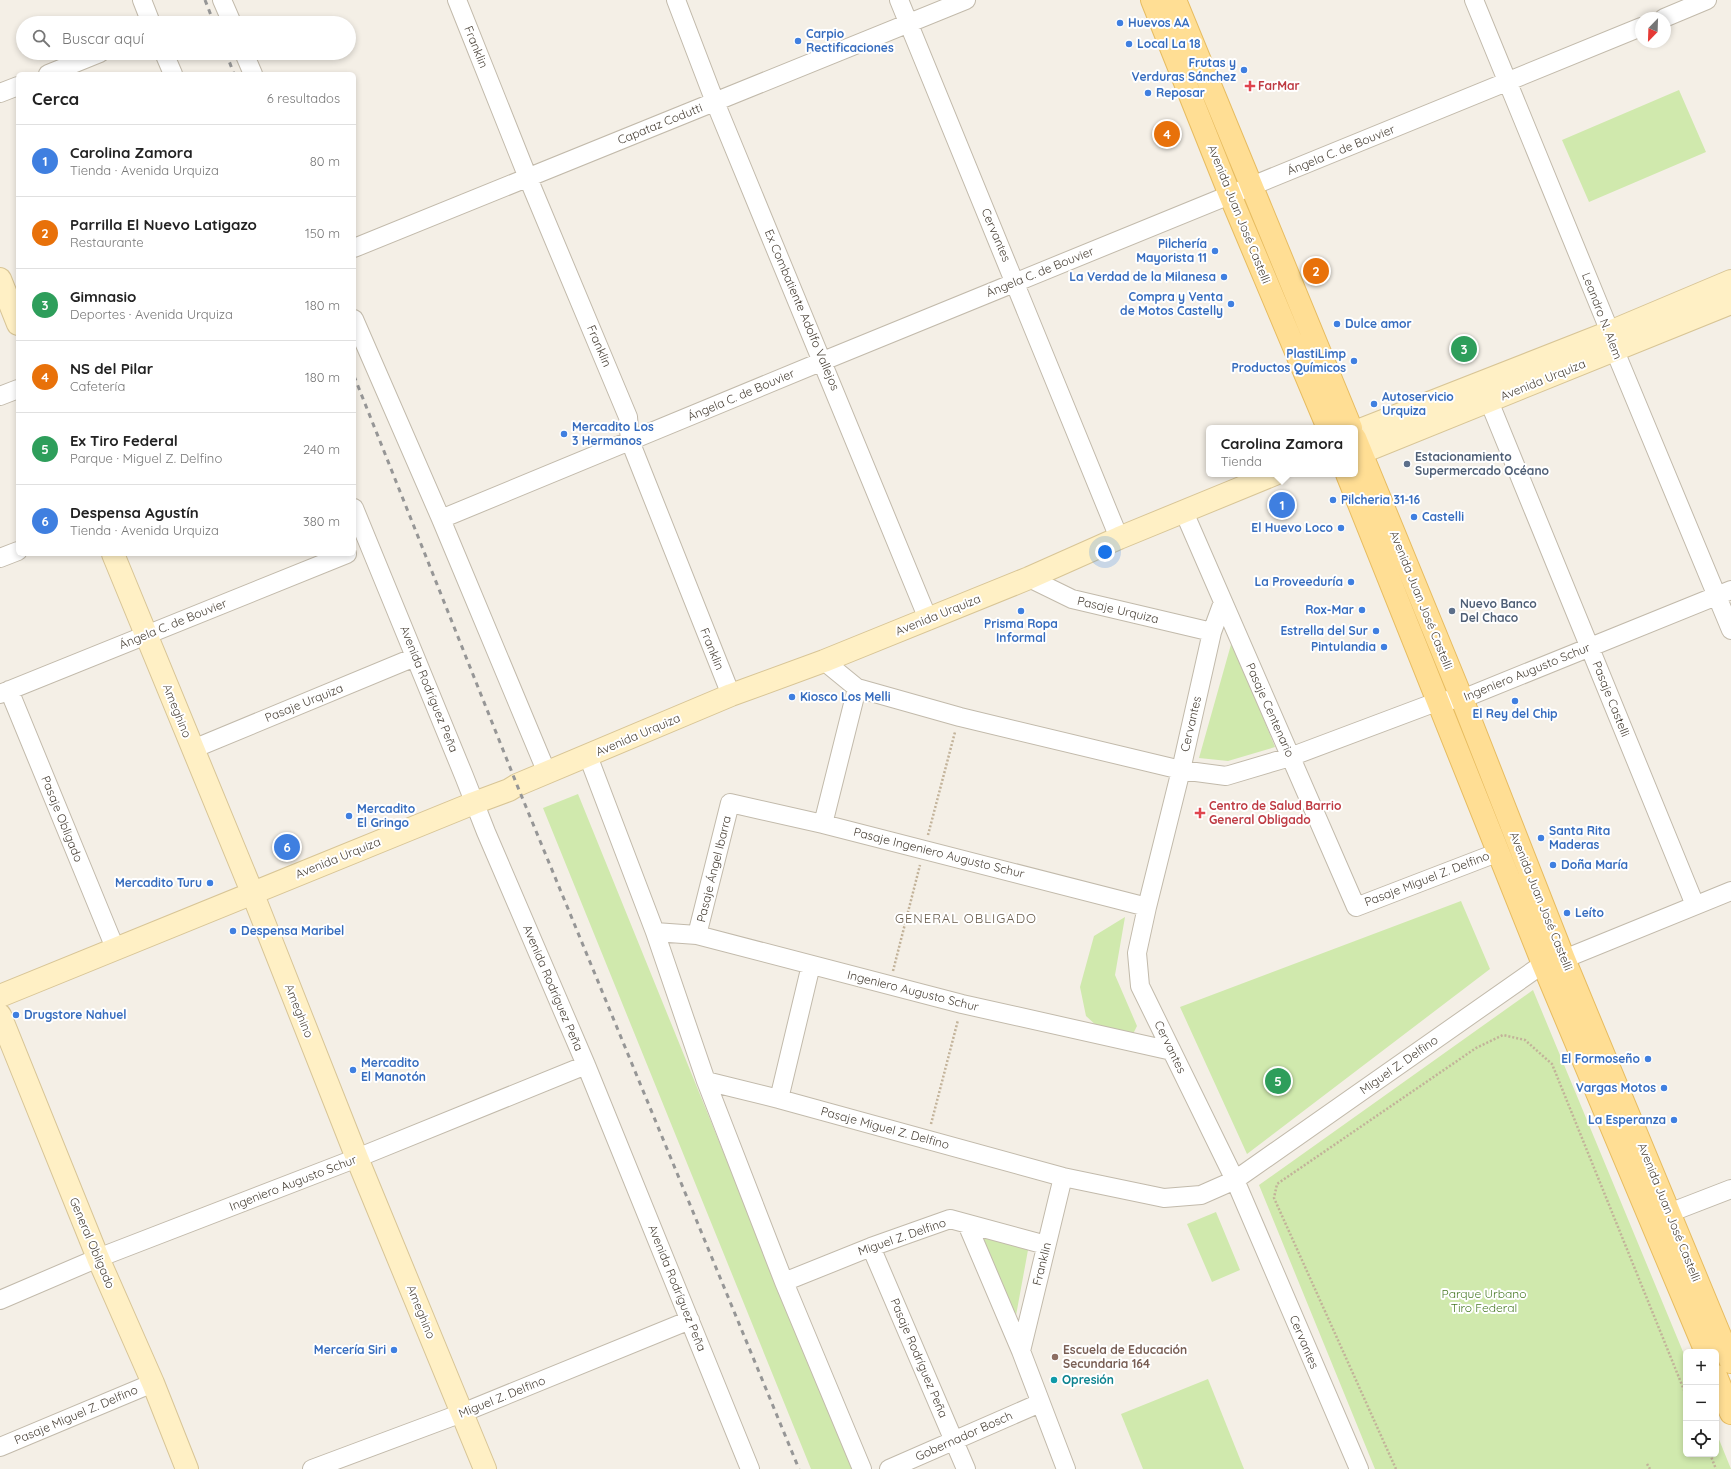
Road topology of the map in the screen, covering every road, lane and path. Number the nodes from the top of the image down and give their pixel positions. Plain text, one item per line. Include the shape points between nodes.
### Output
1 (142, 0) edge
2 (457, 0) edge
3 (676, 0) edge
4 (899, 0) edge
5 (966, 0) edge
6 (1152, 0) edge
7 (1175, 0) edge
8 (1474, 0) edge
9 (1707, 0) edge
10 (226, 1) edge
11 (1671, 15) edge
12 (148, 16) edge
13 (230, 16) edge
14 (908, 23) junction
15 (1635, 30) edge
16 (83, 60) edge
17 (167, 60) edge
18 (247, 60) edge
19 (53, 72) edge
20 (172, 72) edge
21 (252, 72) edge
22 (1508, 83) junction
23 (16, 87) edge
24 (0, 93) edge
25 (716, 102) junction
26 (528, 178) junction
27 (1251, 186) junction
28 (1230, 194) junction
29 (356, 247) edge
30 (0, 279) edge
31 (1731, 281) edge
32 (1016, 282) junction
33 (1731, 303) edge
34 (16, 319) edge
35 (356, 324) edge
36 (1612, 341) junction
37 (823, 361) junction
38 (16, 390) edge
39 (1485, 392) junction
40 (0, 396) edge
41 (1327, 425) edge
42 (1350, 425) edge
43 (1358, 431) edge
44 (630, 441) junction
45 (1358, 449) edge
46 (1358, 451) edge
47 (1268, 477) edge
48 (1348, 477) edge
49 (1184, 512) junction
50 (356, 518) edge
51 (441, 519) junction
52 (1120, 538) junction
53 (362, 548) edge
54 (16, 552) edge
55 (114, 556) edge
56 (342, 556) edge
57 (0, 558) edge
58 (1029, 578) junction
59 (1724, 593) edge
60 (1223, 602) junction
61 (928, 619) junction
62 (1731, 630) edge
63 (1212, 632) junction
64 (146, 634) junction
65 (1590, 647) junction
66 (415, 657) junction
67 (824, 661) junction
68 (857, 688) junction
69 (5, 692) edge
70 (731, 696) junction
71 (1462, 699) junction
72 (1439, 701) junction
73 (193, 749) junction
74 (588, 756) junction
75 (1290, 757) junction
76 (1181, 770) junction
77 (547, 773) junction
78 (474, 803) junction
79 (730, 803) joint
80 (823, 824) junction
81 (1499, 852) junction
82 (1731, 891) edge
83 (252, 892) junction
84 (1695, 905) junction
85 (1147, 907) junction
86 (1356, 907) joint
87 (655, 932) junction
88 (697, 935) junction
89 (116, 948) junction
90 (1564, 959) junction
91 (1543, 964) junction
92 (811, 965) junction
93 (0, 996) edge
94 (962, 1004) junction
95 (0, 1015) edge
96 (1172, 1051) junction
97 (586, 1065) junction
98 (706, 1081) junction
99 (779, 1099) junction
100 (926, 1140) junction
101 (357, 1158) junction
102 (1063, 1177) junction
103 (1235, 1180) junction
104 (1731, 1190) edge
105 (1661, 1216) junction
106 (967, 1224) junction
107 (1046, 1245) junction
108 (871, 1247) junction
109 (98, 1258) junction
110 (784, 1282) junction
111 (0, 1300) edge
112 (690, 1320) junction
113 (1705, 1349) edge
114 (1021, 1351) junction
115 (1731, 1362) edge
116 (153, 1383) junction
117 (1719, 1383) edge
118 (1683, 1388) edge
119 (1040, 1403) junction
120 (462, 1413) junction
121 (1731, 1413) edge
122 (954, 1440) junction
123 (0, 1447) edge
124 (1711, 1457) edge
125 (1647, 1464) dead end
126 (187, 1469) edge
127 (312, 1469) edge
128 (485, 1469) edge
129 (750, 1469) edge
130 (862, 1469) edge
131 (889, 1469) edge
132 (966, 1469) edge
133 (1066, 1469) edge
134 (1358, 1469) edge
135 (1396, 1469) edge
136 (1650, 1469) edge
137 (1716, 1469) edge

1 - 12 street
2 - 26 street, Franklin
3 - 25 street, Ex Combatiente Adolfo Vallejos
4 - 14 street, Cervantes
5 - 14 street, Capataz Codutti
6 - 28 main road, Avenida Juan José Castelli
7 - 27 main road, Avenida Juan José Castelli
8 - 22 street, Leandro N. Alem
9 - 11 street
10 - 13 street
14 - 25 street, Capataz Codutti
14 - 32 street, Cervantes
15 - 22 street, Ángela C. de Bouvier
16 - 19 street
17 - 20 street
18 - 21 street
22 - 27 street, Ángela C. de Bouvier
22 - 36 street, Leandro N. Alem
23 - 24 street
25 - 26 street, Capataz Codutti
25 - 37 street, Ex Combatiente Adolfo Vallejos
26 - 29 street, Capataz Codutti
26 - 44 street, Franklin via 628,417
27 - 28 street, Ángela C. de Bouvier
27 - 42 main road, Avenida Juan José Castelli
28 - 32 street, Ángela C. de Bouvier
28 - 41 main road, Avenida Juan José Castelli
30 - 34 street
31 - 36 street, Avenida Urquiza
32 - 37 street, Ángela C. de Bouvier
32 - 52 street, Cervantes
33 - 36 street, Avenida Urquiza
35 - 51 street
36 - 39 street, Avenida Urquiza
36 - 59 street, Leandro N. Alem
37 - 44 street, Ángela C. de Bouvier
37 - 61 street, Ex Combatiente Adolfo Vallejos
38 - 40 street
39 - 43 street, Avenida Urquiza
39 - 45 street, Avenida Urquiza
39 - 65 street, Pasaje Castelli
44 - 51 street, Ángela C. de Bouvier
44 - 70 street, Franklin
46 - 71 main road, Avenida Juan José Castelli
47 - 49 street, Avenida Urquiza
48 - 72 main road, Avenida Juan José Castelli
49 - 52 street, Avenida Urquiza
49 - 60 street, Pasaje Centenario
50 - 53 street, Avenida Rodríguez Peña
51 - 77 street
52 - 58 street, Avenida Urquiza
53 - 66 street, Avenida Rodríguez Peña
54 - 57 street
55 - 64 street, Ameghino
56 - 64 street, Ángela C. de Bouvier
58 - 61 street, Avenida Urquiza
58 - 63 street, Pasaje Urquiza via 1072,599
59 - 62 street, Leandro N. Alem
59 - 65 street, Ingeniero Augusto Schur
60 - 63 street, Cervantes
60 - 75 street, Pasaje Centenario
61 - 67 street, Avenida Urquiza
63 - 76 street, Cervantes
64 - 69 street, Ángela C. de Bouvier
64 - 73 street, Ameghino
65 - 71 street, Ingeniero Augusto Schur
65 - 84 street, Pasaje Castelli
66 - 73 street, Pasaje Urquiza
66 - 78 street, Avenida Rodríguez Peña
67 - 68 street
67 - 70 street, Avenida Urquiza
68 - 76 street, Ingeniero Augusto Schur
68 - 80 street
69 - 89 street, Pasaje Obligado
70 - 74 street, Avenida Urquiza
71 - 72 street, Ingeniero Augusto Schur
71 - 90 main road, Avenida Juan José Castelli
72 - 75 street, Ingeniero Augusto Schur
72 - 81 main road, Avenida Juan José Castelli
73 - 83 street, Ameghino
74 - 77 street, Avenida Urquiza
74 - 87 street
75 - 76 street, Ingeniero Augusto Schur via 1226,776
75 - 86 street, Pasaje Centenario
76 - 85 street, Cervantes
77 - 78 street, Avenida Urquiza
78 - 83 street, Avenida Urquiza
78 - 97 street, Avenida Rodríguez Peña
79 - 80 street, Pasaje Ingeniero Augusto Schur
79 - 88 street, Pasaje Ángel Ibarra
80 - 85 street, Pasaje Ingeniero Augusto Schur
81 - 86 street, Pasaje Miguel Z. Delfino
81 - 91 main road, Avenida Juan José Castelli
82 - 84 street, Miguel Z. Delfino
83 - 89 street, Avenida Urquiza
83 - 101 street, Ameghino
84 - 90 street, Miguel Z. Delfino
85 - 96 street, Cervantes via 1137,953 1140,986
87 - 88 street, Ingeniero Augusto Schur
87 - 98 street
88 - 92 street, Ingeniero Augusto Schur
89 - 93 street, Avenida Urquiza
90 - 91 street, Miguel Z. Delfino
90 - 105 main road, Avenida Juan José Castelli
91 - 103 street, Miguel Z. Delfino
91 - 105 main road, Avenida Juan José Castelli
92 - 94 street, Ingeniero Augusto Schur
92 - 99 street
94 - 96 street, Ingeniero Augusto Schur
94 - 100 path
95 - 109 street, General Obligado
96 - 103 street, Cervantes
97 - 101 street, Ingeniero Augusto Schur
97 - 112 street, Avenida Rodríguez Peña
98 - 99 street, Pasaje Miguel Z. Delfino
98 - 110 street
99 - 100 street, Pasaje Miguel Z. Delfino
100 - 102 street, Pasaje Miguel Z. Delfino
101 - 109 street, Ingeniero Augusto Schur
101 - 120 street, Ameghino
102 - 103 street, Miguel Z. Delfino via 1164,1198 1201,1195
102 - 107 street, Franklin
103 - 134 street, Cervantes
104 - 105 street
105 - 113 main road, Avenida Juan José Castelli
105 - 115 main road, Avenida Juan José Castelli
106 - 107 street, Miguel Z. Delfino
106 - 108 street, Miguel Z. Delfino via 950,1219
106 - 114 street
107 - 114 street, Franklin
108 - 110 street, Miguel Z. Delfino
108 - 122 street, Pasaje Rodríguez Peña
109 - 111 street, Ingeniero Augusto Schur
109 - 116 street, General Obligado
110 - 130 street
112 - 120 street, Miguel Z. Delfino
112 - 129 street, Avenida Rodríguez Peña
114 - 119 street
116 - 123 street, Pasaje Miguel Z. Delfino
116 - 126 street, General Obligado
117 - 121 main road
118 - 135 path via 1552,1064 1525,1040 1503,1035 1476,1048 1278,1184 1274,1198
119 - 122 street, Gobernador Bosch
119 - 133 street
120 - 127 street, Miguel Z. Delfino
120 - 128 street, Ameghino
122 - 131 street, Gobernador Bosch
122 - 132 street, Pasaje Rodríguez Peña
124 - 137 path
125 - 136 path

